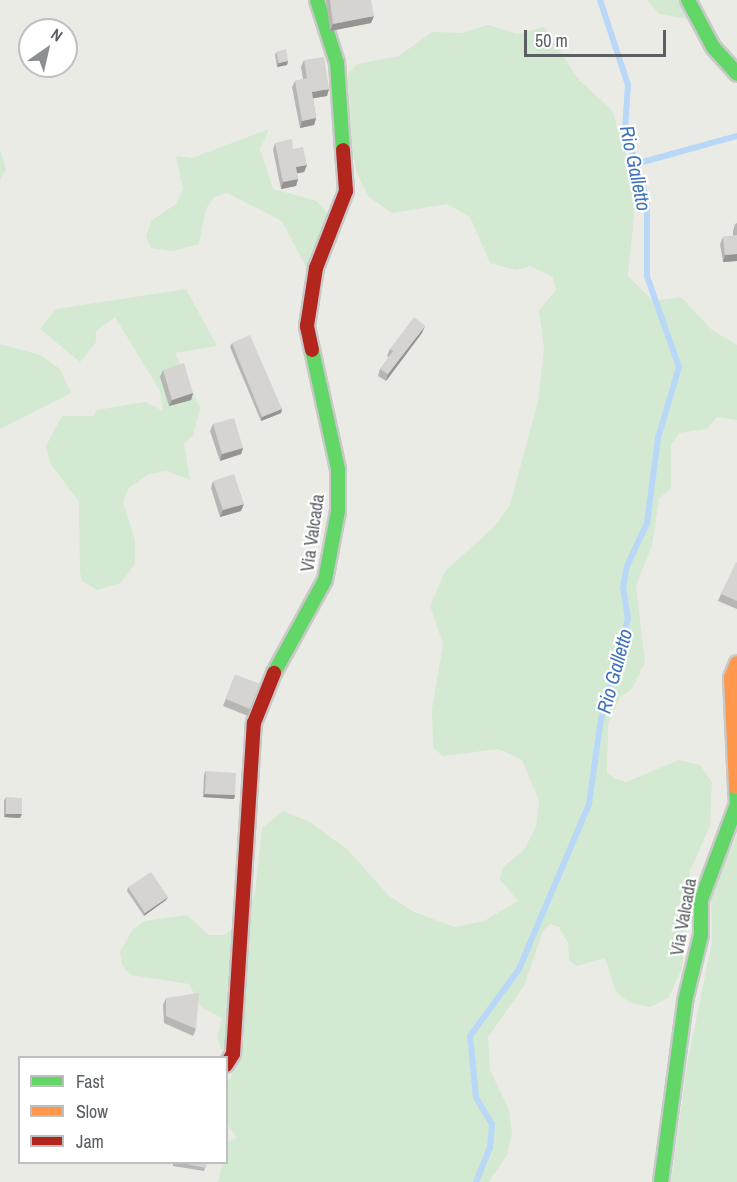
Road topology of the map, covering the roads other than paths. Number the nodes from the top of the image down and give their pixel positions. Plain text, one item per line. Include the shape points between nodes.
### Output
1 (317, 0) edge
2 (688, 0) edge
3 (737, 74) edge
4 (737, 663) edge
5 (228, 1062) edge
6 (661, 1182) edge

1 - 5 street, Via Valcada via 337,63 346,191 316,268 307,326 338,469 338,511 325,580 259,701 254,723 233,1054
2 - 3 street via 713,47
4 - 6 street, Via Valcada via 731,678 737,804 701,900 701,935 686,1000

